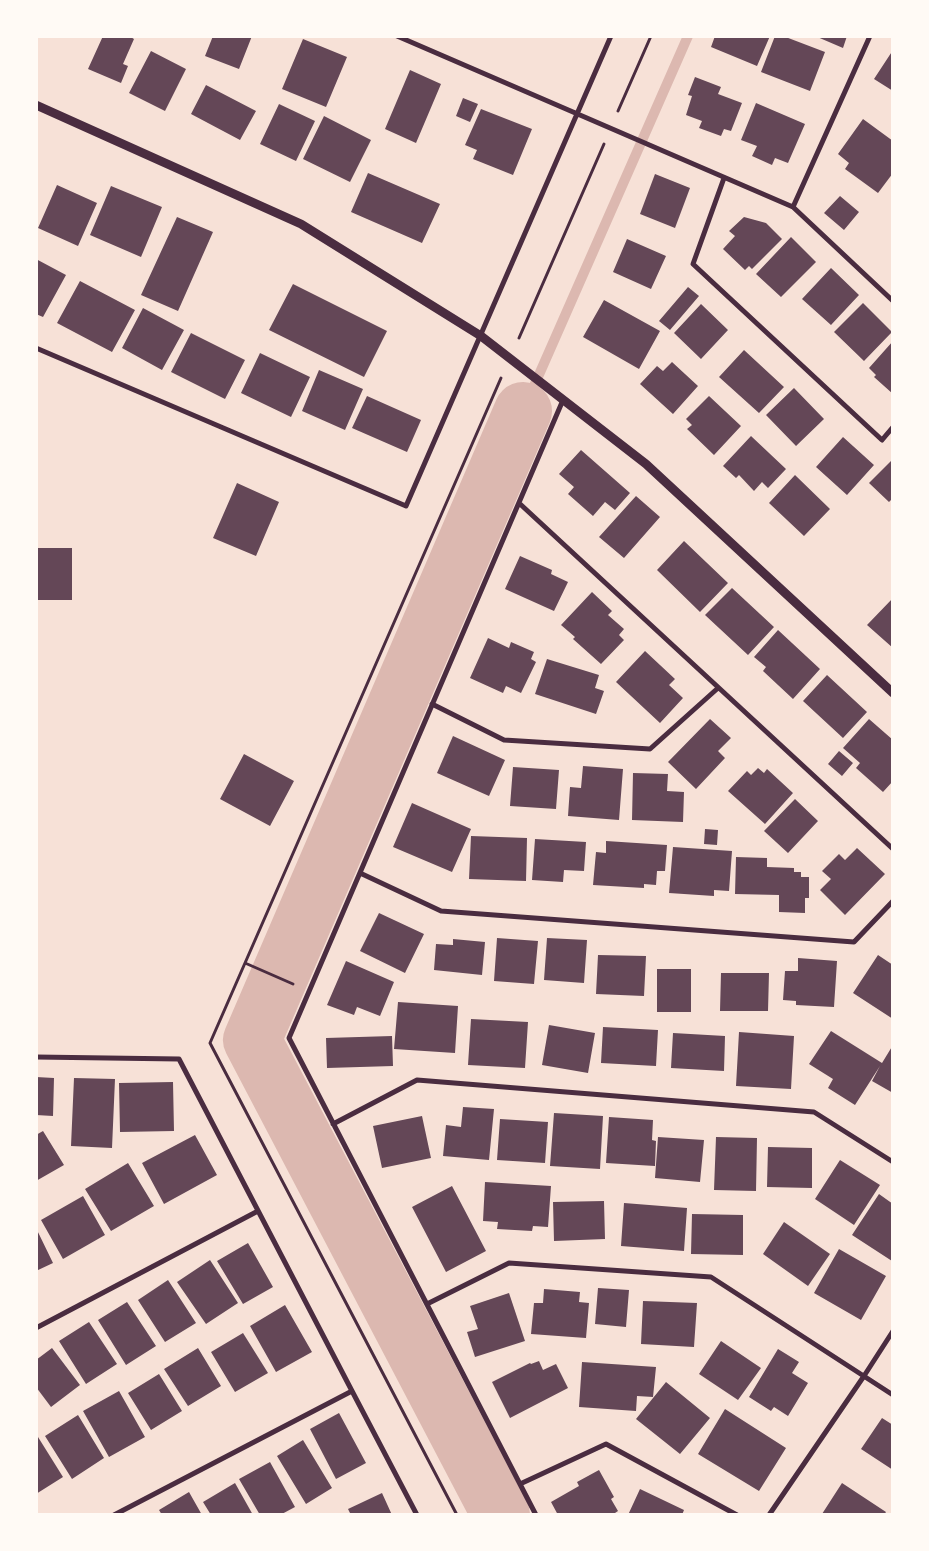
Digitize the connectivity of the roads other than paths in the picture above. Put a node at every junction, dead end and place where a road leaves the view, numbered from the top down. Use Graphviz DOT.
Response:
graph roads {
  1 [pos="397,36"];
  2 [pos="611,36"];
  3 [pos="870,36"];
  4 [pos="36,105"];
  5 [pos="578,115"];
  6 [pos="724,178"];
  7 [pos="793,207"];
  8 [pos="893,301"];
  9 [pos="481,336"];
  10 [pos="36,348"];
  11 [pos="563,400"];
  12 [pos="893,427"];
  13 [pos="518,503"];
  14 [pos="718,688"];
  15 [pos="893,694"];
  16 [pos="432,704"];
  17 [pos="893,849"];
  18 [pos="360,873"];
  19 [pos="893,901"];
  20 [pos="36,1057"];
  21 [pos="334,1124"];
  22 [pos="893,1162"];
  23 [pos="258,1210"];
  24 [pos="427,1304"];
  25 [pos="36,1328"];
  26 [pos="893,1331"];
  27 [pos="864,1376"];
  28 [pos="352,1391"];
  29 [pos="893,1395"];
  30 [pos="520,1484"];
  31 [pos="114,1515"];
  32 [pos="417,1515"];
  33 [pos="536,1515"];
  34 [pos="737,1515"];
  35 [pos="769,1515"];
  1 -- 5 [label="street"];
  2 -- 5 [label="street"];
  3 -- 7 [label="street"];
  4 -- 9 [label="street"];
  5 -- 6 [label="street"];
  5 -- 9 [label="street"];
  6 -- 7 [label="street"];
  6 -- 12 [label="street"];
  7 -- 8 [label="street"];
  9 -- 10 [label="street"];
  9 -- 11 [label="street"];
  11 -- 13 [label="street"];
  11 -- 15 [label="street"];
  13 -- 14 [label="street"];
  13 -- 16 [label="street"];
  14 -- 16 [label="street"];
  14 -- 17 [label="street"];
  16 -- 18 [label="street"];
  18 -- 19 [label="street"];
  18 -- 21 [label="street"];
  20 -- 23 [label="street"];
  21 -- 22 [label="street"];
  21 -- 24 [label="street"];
  23 -- 25 [label="street"];
  23 -- 28 [label="street"];
  24 -- 27 [label="street"];
  24 -- 30 [label="street"];
  26 -- 27 [label="street"];
  27 -- 29 [label="street"];
  27 -- 35 [label="street"];
  28 -- 31 [label="street"];
  28 -- 32 [label="street"];
  30 -- 33 [label="street"];
  30 -- 34 [label="street"];
}
